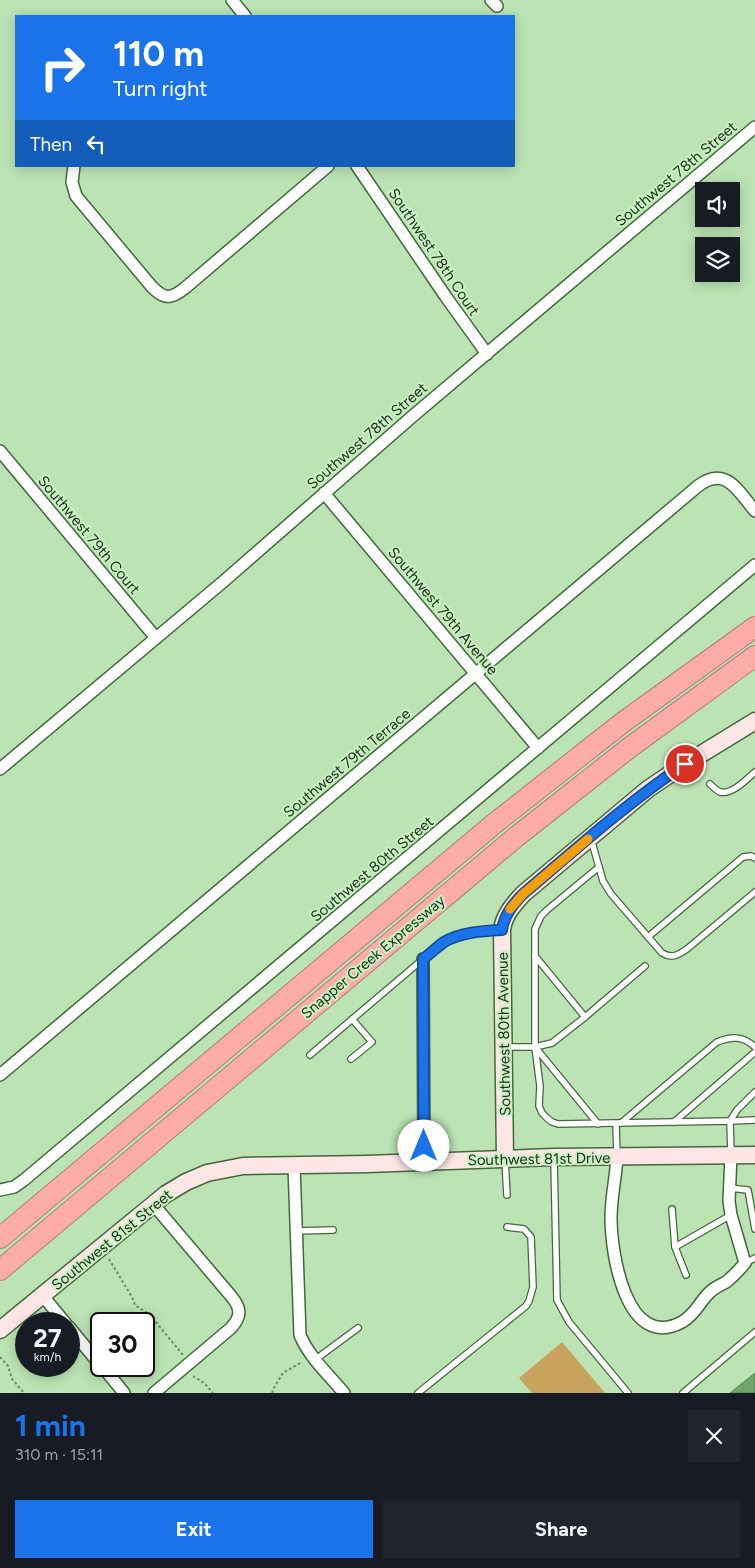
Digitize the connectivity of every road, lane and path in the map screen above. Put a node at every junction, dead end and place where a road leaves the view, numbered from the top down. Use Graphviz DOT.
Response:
graph roads {
  1 [pos="232,0"];
  2 [pos="244,15"];
  3 [pos="755,127"];
  4 [pos="74,167"];
  5 [pos="327,167"];
  6 [pos="358,167"];
  7 [pos="487,354"];
  8 [pos="0,451"];
  9 [pos="324,493"];
  10 [pos="755,510"];
  11 [pos="755,565"];
  12 [pos="755,627"];
  13 [pos="156,638"];
  14 [pos="755,656"];
  15 [pos="476,674"];
  16 [pos="755,721"];
  17 [pos="538,748"];
  18 [pos="0,768"];
  19 [pos="755,772"];
  20 [pos="710,784"];
  21 [pos="590,836"];
  22 [pos="755,858"];
  23 [pos="598,867"];
  24 [pos="755,892"];
  25 [pos="502,930"];
  26 [pos="648,937"];
  27 [pos="535,956"];
  28 [pos="423,959"];
  29 [pos="645,966"];
  30 [pos="585,1018"];
  31 [pos="352,1019"];
  32 [pos="535,1047"];
  33 [pos="755,1047"];
  34 [pos="504,1048"];
  35 [pos="755,1052"];
  36 [pos="310,1055"];
  37 [pos="351,1059"];
  38 [pos="0,1076"];
  39 [pos="755,1092"];
  40 [pos="755,1120"];
  41 [pos="730,1121"];
  42 [pos="674,1122"];
  43 [pos="598,1124"];
  44 [pos="619,1124"];
  45 [pos="731,1155"];
  46 [pos="755,1155"];
  47 [pos="554,1157"];
  48 [pos="617,1157"];
  49 [pos="505,1159"];
  50 [pos="424,1162"];
  51 [pos="294,1166"];
  52 [pos="730,1188"];
  53 [pos="2,1190"];
  54 [pos="752,1190"];
  55 [pos="507,1195"];
  56 [pos="153,1204"];
  57 [pos="672,1209"];
  58 [pos="731,1215"];
  59 [pos="507,1227"];
  60 [pos="755,1229"];
  61 [pos="333,1230"];
  62 [pos="296,1231"];
  63 [pos="0,1238"];
  64 [pos="675,1246"];
  65 [pos="106,1255"];
  66 [pos="750,1260"];
  67 [pos="0,1270"];
  68 [pos="686,1275"];
  69 [pos="42,1296"];
  70 [pos="56,1312"];
  71 [pos="358,1328"];
  72 [pos="0,1330"];
  73 [pos="755,1332"];
  74 [pos="80,1340"];
  75 [pos="90,1353"];
  76 [pos="0,1357"];
  77 [pos="312,1358"];
  78 [pos="185,1359"];
  79 [pos="192,1375"];
  80 [pos="110,1377"];
  81 [pos="24,1393"];
  82 [pos="124,1393"];
  83 [pos="154,1393"];
  84 [pos="212,1393"];
  85 [pos="272,1393"];
  86 [pos="344,1393"];
  87 [pos="418,1393"];
  88 [pos="628,1393"];
  89 [pos="683,1393"];
  1 -- 2 [label="street"];
  3 -- 7 [label="street, Southwest 78th Street"];
  4 -- 5 [label="street"];
  6 -- 7 [label="street, Southwest 78th Court"];
  7 -- 9 [label="street, Southwest 78th Street"];
  8 -- 13 [label="street, Southwest 79th Court"];
  9 -- 13 [label="street, Southwest 78th Street"];
  9 -- 15 [label="street, Southwest 79th Avenue"];
  10 -- 15 [label="street, Southwest 79th Terrace"];
  11 -- 17 [label="street, Southwest 80th Street"];
  12 -- 63 [label="highway, Snapper Creek Expressway"];
  13 -- 18 [label="street, Southwest 78th Street"];
  14 -- 67 [label="highway, Snapper Creek Expressway"];
  15 -- 17 [label="street, Southwest 79th Avenue"];
  15 -- 38 [label="street, Southwest 79th Terrace"];
  16 -- 21 [label="street, Southwest 80th Avenue"];
  17 -- 53 [label="street, Southwest 80th Street"];
  19 -- 20 [label="lane"];
  21 -- 23 [label="lane"];
  21 -- 25 [label="street, Southwest 80th Avenue"];
  22 -- 26 [label="lane"];
  23 -- 26 [label="lane"];
  23 -- 27 [label="lane"];
  24 -- 26 [label="lane"];
  25 -- 28 [label="lane"];
  25 -- 34 [label="street, Southwest 80th Avenue"];
  27 -- 30 [label="lane"];
  27 -- 32 [label="lane"];
  28 -- 31 [label="lane"];
  28 -- 50 [label="street"];
  29 -- 30 [label="lane"];
  30 -- 32 [label="lane"];
  31 -- 36 [label="lane"];
  31 -- 37 [label="lane"];
  32 -- 34 [label="lane"];
  32 -- 43 [label="lane"];
  32 -- 43 [label="lane"];
  33 -- 44 [label="lane"];
  34 -- 49 [label="street, Southwest 80th Avenue"];
  35 -- 42 [label="lane"];
  39 -- 41 [label="lane"];
  40 -- 41 [label="lane"];
  41 -- 42 [label="lane"];
  41 -- 45 [label="lane"];
  42 -- 44 [label="lane"];
  43 -- 44 [label="lane"];
  44 -- 48 [label="lane"];
  45 -- 46 [label="street, Southwest 81st Drive"];
  45 -- 48 [label="street, Southwest 81st Drive"];
  45 -- 52 [label="street"];
  47 -- 48 [label="street, Southwest 81st Drive"];
  47 -- 49 [label="street, Southwest 81st Drive"];
  47 -- 88 [label="lane"];
  48 -- 66 [label="street"];
  49 -- 50 [label="street, Southwest 81st Drive"];
  49 -- 55 [label="lane"];
  50 -- 51 [label="street, Southwest 81st Drive"];
  51 -- 56 [label="street, Southwest 81st Street"];
  51 -- 62 [label="street"];
  52 -- 54 [label="lane"];
  52 -- 58 [label="street"];
  54 -- 60 [label="lane"];
  56 -- 69 [label="street, Southwest 81st Street"];
  56 -- 83 [label="street"];
  57 -- 64 [label="lane"];
  58 -- 64 [label="lane"];
  58 -- 66 [label="street"];
  59 -- 87 [label="lane"];
  61 -- 62 [label="lane"];
  62 -- 77 [label="street"];
  64 -- 68 [label="lane"];
  65 -- 78 [label="path"];
  69 -- 70 [label="street"];
  69 -- 72 [label="street, Southwest 81st Street"];
  71 -- 77 [label="lane"];
  73 -- 89 [label="lane"];
  74 -- 75 [label="street"];
  76 -- 81 [label="path"];
  77 -- 85 [label="path"];
  77 -- 86 [label="street"];
  79 -- 84 [label="path"];
  80 -- 82 [label="street"];
}
